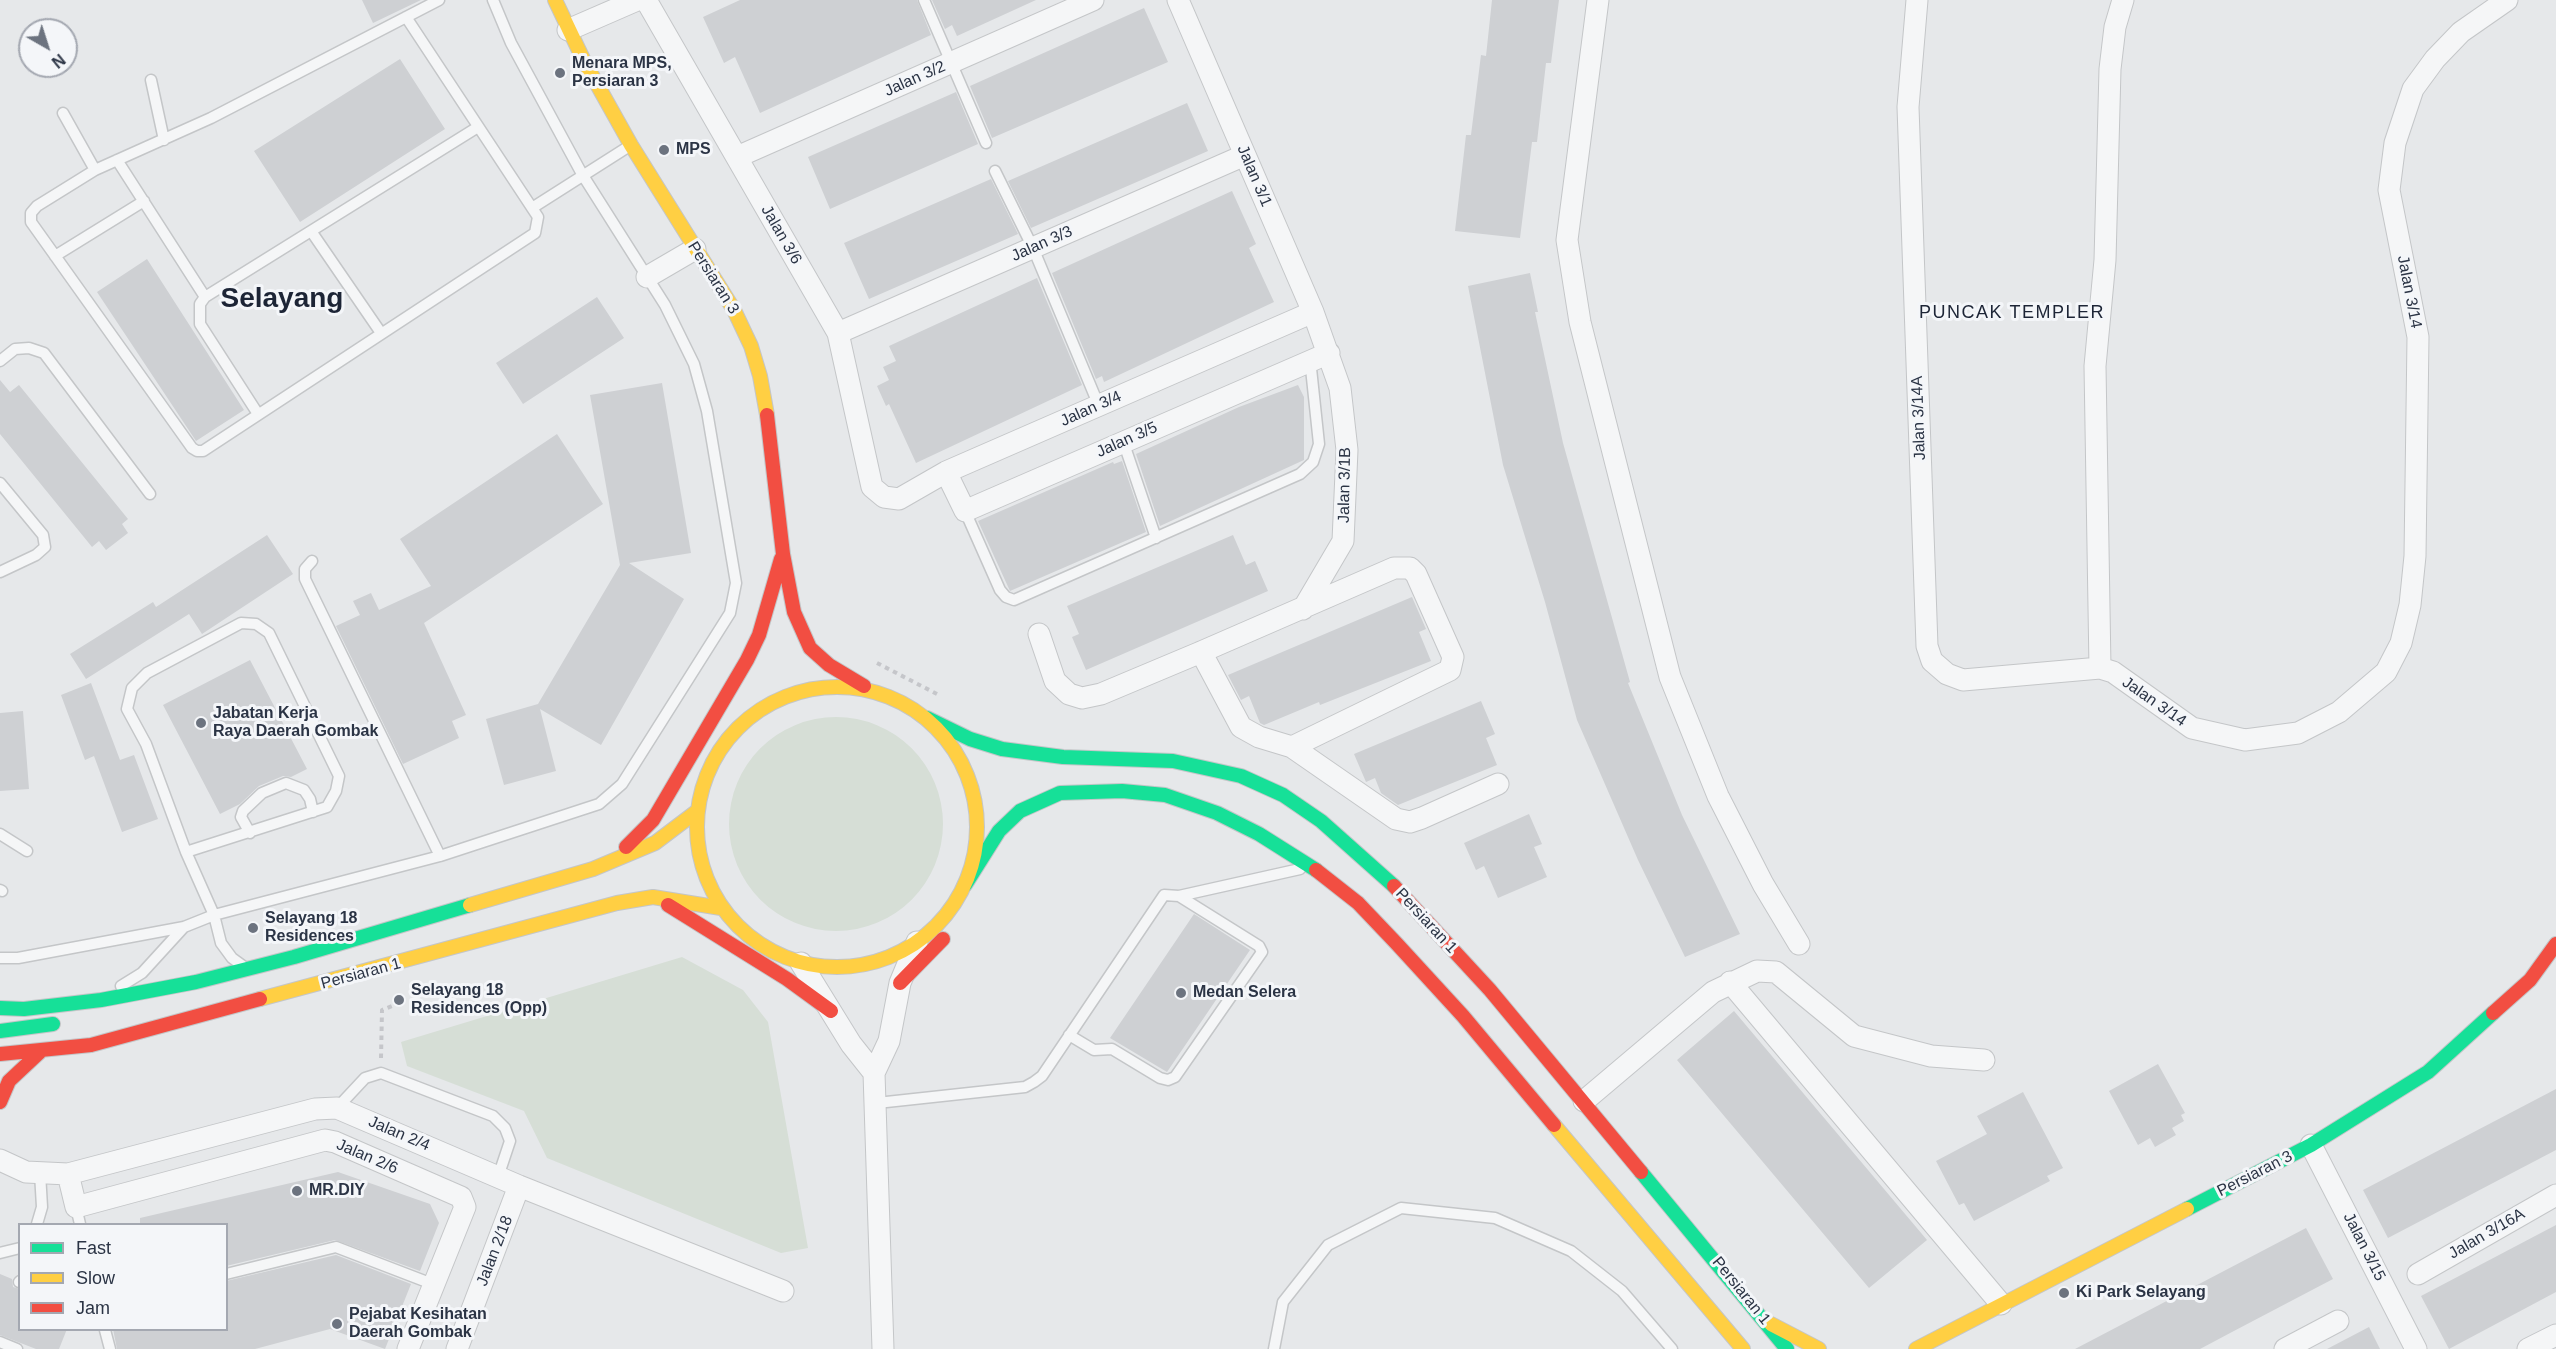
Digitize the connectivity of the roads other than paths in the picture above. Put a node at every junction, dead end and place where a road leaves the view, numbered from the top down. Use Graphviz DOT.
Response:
graph roads {
  1 [pos="439,0"];
  2 [pos="493,0"];
  3 [pos="555,0"];
  4 [pos="637,0"];
  5 [pos="646,0"];
  6 [pos="924,0"];
  7 [pos="1093,0"];
  8 [pos="1178,0"];
  9 [pos="1598,0"];
  10 [pos="1917,0"];
  11 [pos="2123,0"];
  12 [pos="2507,0"];
  13 [pos="614,4"];
  14 [pos="406,17"];
  15 [pos="568,30"];
  16 [pos="951,63"];
  17 [pos="152,80"];
  18 [pos="63,113"];
  19 [pos="478,127"];
  20 [pos="164,140"];
  21 [pos="986,142"];
  22 [pos="631,145"];
  23 [pos="1245,155"];
  24 [pos="736,158"];
  25 [pos="117,160"];
  26 [pos="95,170"];
  27 [pos="995,171"];
  28 [pos="582,174"];
  29 [pos="144,201"];
  30 [pos="532,208"];
  31 [pos="311,231"];
  32 [pos="1033,248"];
  33 [pos="695,249"];
  34 [pos="55,256"];
  35 [pos="647,277"];
  36 [pos="205,297"];
  37 [pos="1313,312"];
  38 [pos="381,333"];
  39 [pos="838,333"];
  40 [pos="1319,356"];
  41 [pos="0,361"];
  42 [pos="1099,406"];
  43 [pos="258,414"];
  44 [pos="1123,441"];
  45 [pos="946,472"];
  46 [pos="0,483"];
  47 [pos="872,487"];
  48 [pos="150,494"];
  49 [pos="965,511"];
  50 [pos="1156,538"];
  51 [pos="783,554"];
  52 [pos="312,561"];
  53 [pos="0,572"];
  54 [pos="1303,609"];
  55 [pos="788,612"];
  56 [pos="1039,634"];
  57 [pos="824,639"];
  58 [pos="1201,652"];
  59 [pos="2100,668"];
  60 [pos="868,689"];
  61 [pos="750,697"];
  62 [pos="927,718"];
  63 [pos="980,727"];
  64 [pos="736,729"];
  65 [pos="1292,747"];
  66 [pos="1038,754"];
  67 [pos="1498,784"];
  68 [pos="1060,793"];
  69 [pos="313,812"];
  70 [pos="696,812"];
  71 [pos="1050,813"];
  72 [pos="250,833"];
  73 [pos="0,834"];
  74 [pos="27,851"];
  75 [pos="186,852"];
  76 [pos="440,856"];
  77 [pos="612,863"];
  78 [pos="1316,869"];
  79 [pos="965,885"];
  80 [pos="1175,895"];
  81 [pos="653,897"];
  82 [pos="721,908"];
  83 [pos="214,915"];
  84 [pos="184,927"];
  85 [pos="951,932"];
  86 [pos="917,942"];
  87 [pos="1799,944"];
  88 [pos="2556,944"];
  89 [pos="0,958"];
  90 [pos="801,963"];
  91 [pos="246,968"];
  92 [pos="196,982"];
  93 [pos="900,982"];
  94 [pos="1730,982"];
  95 [pos="101,1000"];
  96 [pos="137,1007"];
  97 [pos="0,1008"];
  98 [pos="831,1011"];
  99 [pos="73,1021"];
  100 [pos="0,1031"];
  101 [pos="1069,1035"];
  102 [pos="40,1052"];
  103 [pos="0,1054"];
  104 [pos="1984,1060"];
  105 [pos="874,1073"];
  106 [pos="1584,1101"];
  107 [pos="0,1102"];
  108 [pos="877,1102"];
  109 [pos="337,1108"];
  110 [pos="2311,1145"];
  111 [pos="0,1160"];
  112 [pos="40,1173"];
  113 [pos="68,1174"];
  114 [pos="498,1177"];
  115 [pos="519,1186"];
  116 [pos="2556,1195"];
  117 [pos="78,1216"];
  118 [pos="37,1223"];
  119 [pos="18,1248"];
  120 [pos="0,1252"];
  121 [pos="228,1274"];
  122 [pos="2418,1274"];
  123 [pos="435,1285"];
  124 [pos="783,1291"];
  125 [pos="2001,1304"];
  126 [pos="1766,1321"];
  127 [pos="2338,1321"];
  128 [pos="106,1331"];
  129 [pos="2556,1335"];
  130 [pos="460,1348"];
  131 [pos="110,1349"];
  132 [pos="408,1349"];
  133 [pos="883,1349"];
  134 [pos="1274,1349"];
  135 [pos="1672,1349"];
  136 [pos="1743,1349"];
  137 [pos="1787,1349"];
  138 [pos="1819,1349"];
  139 [pos="1916,1349"];
  140 [pos="2285,1349"];
  141 [pos="2416,1349"];
  142 [pos="2528,1349"];
  1 -- 14 [label="lane"];
  2 -- 28 [label="lane"];
  3 -- 15 [label="main road, Persiaran 3"];
  4 -- 13 [label="street"];
  5 -- 24 [label="street, Jalan 3/6"];
  6 -- 16 [label="lane"];
  7 -- 16 [label="street, Jalan 3/2"];
  8 -- 23 [label="street, Jalan 3/1"];
  9 -- 87 [label="street"];
  10 -- 59 [label="street, Jalan 3/14A"];
  11 -- 59 [label="street"];
  12 -- 59 [label="street, Jalan 3/14"];
  13 -- 15 [label="street"];
  14 -- 19 [label="lane"];
  14 -- 20 [label="lane"];
  15 -- 22 [label="main road, Persiaran 3"];
  16 -- 21 [label="lane"];
  16 -- 24 [label="street, Jalan 3/2"];
  17 -- 20 [label="lane"];
  18 -- 26 [label="lane"];
  19 -- 30 [label="lane"];
  19 -- 31 [label="lane"];
  20 -- 25 [label="lane"];
  22 -- 28 [label="lane"];
  22 -- 33 [label="main road, Persiaran 3"];
  23 -- 32 [label="street, Jalan 3/3"];
  23 -- 37 [label="street, Jalan 3/1"];
  24 -- 39 [label="street, Jalan 3/6"];
  25 -- 26 [label="lane"];
  25 -- 29 [label="lane"];
  26 -- 34 [label="lane"];
  27 -- 32 [label="lane"];
  28 -- 30 [label="lane"];
  28 -- 35 [label="lane"];
  29 -- 34 [label="lane"];
  29 -- 36 [label="lane"];
  30 -- 38 [label="lane"];
  31 -- 36 [label="lane"];
  31 -- 38 [label="lane"];
  32 -- 39 [label="street, Jalan 3/3"];
  32 -- 42 [label="lane"];
  33 -- 35 [label="street"];
  33 -- 51 [label="main road, Persiaran 3"];
  34 -- 43 [label="lane"];
  35 -- 76 [label="lane"];
  36 -- 43 [label="lane"];
  37 -- 40 [label="street, Jalan 3/1"];
  37 -- 42 [label="street, Jalan 3/4"];
  38 -- 43 [label="lane"];
  39 -- 47 [label="street, Jalan 3/6"];
  40 -- 44 [label="street, Jalan 3/5"];
  40 -- 50 [label="lane"];
  40 -- 54 [label="street, Jalan 3/1B"];
  41 -- 48 [label="lane"];
  42 -- 45 [label="street, Jalan 3/4"];
  44 -- 49 [label="street, Jalan 3/5"];
  44 -- 50 [label="lane"];
  45 -- 47 [label="street, Jalan 3/4"];
  45 -- 49 [label="street"];
  46 -- 53 [label="lane"];
  49 -- 50 [label="lane"];
  51 -- 55 [label="main road, Persiaran 3"];
  51 -- 77 [label="main road"];
  52 -- 76 [label="lane"];
  54 -- 58 [label="street"];
  54 -- 65 [label="street"];
  55 -- 57 [label="main road"];
  55 -- 60 [label="main road, Persiaran 3"];
  56 -- 58 [label="street"];
  58 -- 65 [label="street"];
  60 -- 62 [label="main road"];
  60 -- 64 [label="main road"];
  61 -- 64 [label="main road"];
  62 -- 66 [label="main road, Persiaran 1"];
  62 -- 79 [label="main road"];
  63 -- 66 [label="main road"];
  64 -- 70 [label="main road"];
  65 -- 67 [label="street"];
  66 -- 106 [label="main road, Persiaran 1"];
  68 -- 71 [label="main road"];
  68 -- 78 [label="main road"];
  68 -- 79 [label="main road"];
  69 -- 72 [label="lane"];
  69 -- 72 [label="lane"];
  69 -- 75 [label="lane"];
  70 -- 77 [label="main road, Persiaran 1"];
  70 -- 82 [label="main road"];
  72 -- 75 [label="lane"];
  73 -- 74 [label="lane"];
  75 -- 83 [label="lane"];
  76 -- 83 [label="lane"];
  77 -- 91 [label="main road, Persiaran 1"];
  78 -- 80 [label="lane"];
  78 -- 136 [label="main road"];
  79 -- 86 [label="main road"];
  80 -- 101 [label="lane"];
  80 -- 101 [label="lane"];
  81 -- 82 [label="main road, Persiaran 1"];
  81 -- 98 [label="main road"];
  81 -- 102 [label="main road, Persiaran 1"];
  82 -- 90 [label="main road"];
  83 -- 84 [label="lane"];
  83 -- 91 [label="lane"];
  84 -- 89 [label="lane"];
  84 -- 95 [label="lane"];
  85 -- 93 [label="main road"];
  86 -- 90 [label="main road"];
  86 -- 93 [label="street"];
  88 -- 110 [label="main road, Persiaran 3"];
  90 -- 98 [label="street"];
  91 -- 92 [label="main road, Persiaran 1"];
  92 -- 95 [label="main road, Persiaran 1"];
  92 -- 96 [label="main road"];
  93 -- 105 [label="street"];
  94 -- 104 [label="street"];
  94 -- 106 [label="street"];
  94 -- 125 [label="street"];
  95 -- 97 [label="main road, Persiaran 1"];
  98 -- 105 [label="street"];
  99 -- 100 [label="main road"];
  101 -- 108 [label="lane"];
  102 -- 103 [label="main road, Persiaran 1"];
  102 -- 107 [label="main road"];
  105 -- 108 [label="street"];
  106 -- 126 [label="main road, Persiaran 1"];
  108 -- 133 [label="street"];
  109 -- 113 [label="street, Jalan 2/4"];
  109 -- 114 [label="street, Jalan 2/4"];
  109 -- 114 [label="lane"];
  110 -- 125 [label="main road, Persiaran 3"];
  110 -- 141 [label="street, Jalan 3/15"];
  111 -- 112 [label="street, Jalan 2/4"];
  112 -- 113 [label="street, Jalan 2/4"];
  112 -- 118 [label="lane"];
  113 -- 117 [label="street"];
  114 -- 115 [label="street, Jalan 2/4"];
  115 -- 124 [label="street, Jalan 2/4"];
  115 -- 130 [label="street, Jalan 2/18"];
  116 -- 122 [label="street, Jalan 3/16A"];
  117 -- 123 [label="street, Jalan 2/6"];
  119 -- 120 [label="lane"];
  121 -- 123 [label="lane"];
  123 -- 132 [label="street, Jalan 2/6"];
  125 -- 139 [label="main road, Persiaran 3"];
  126 -- 137 [label="main road, Persiaran 1"];
  126 -- 138 [label="main road"];
  127 -- 140 [label="street"];
  128 -- 131 [label="lane"];
  129 -- 142 [label="street"];
  134 -- 135 [label="lane"];
}
